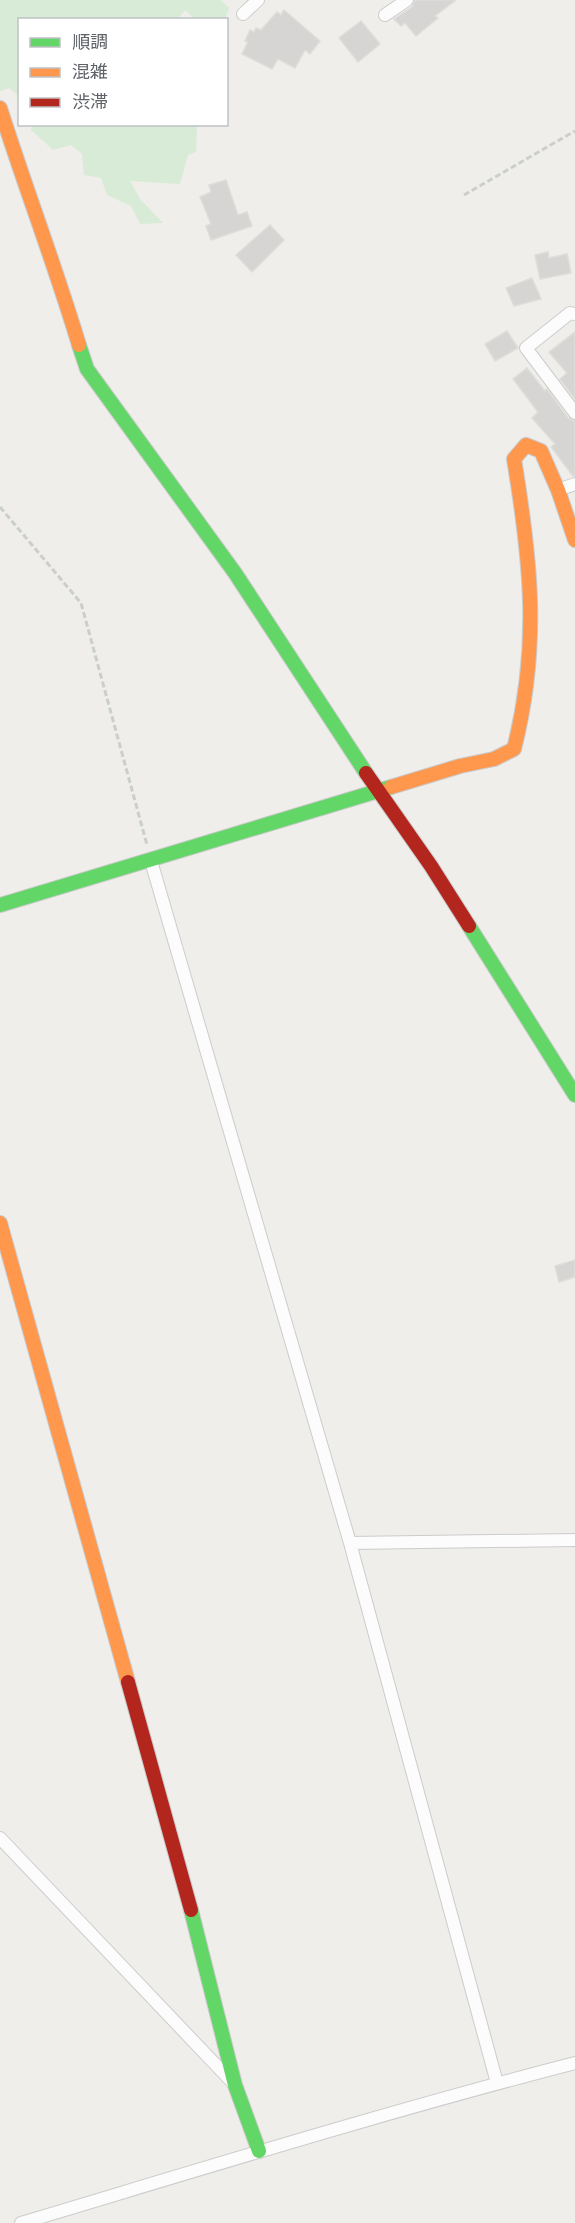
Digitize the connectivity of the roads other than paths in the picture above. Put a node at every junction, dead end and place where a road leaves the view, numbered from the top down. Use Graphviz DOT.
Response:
graph roads {
  1 [pos="258,0"];
  2 [pos="407,0"];
  3 [pos="243,14"];
  4 [pos="385,15"];
  5 [pos="0,108"];
  6 [pos="575,315"];
  7 [pos="575,413"];
  8 [pos="575,484"];
  9 [pos="558,490"];
  10 [pos="575,540"];
  11 [pos="377,790"];
  12 [pos="151,861"];
  13 [pos="0,905"];
  14 [pos="575,1095"];
  15 [pos="0,1223"];
  16 [pos="575,1540"];
  17 [pos="350,1544"];
  18 [pos="0,1838"];
  19 [pos="575,2063"];
  20 [pos="497,2083"];
  21 [pos="235,2085"];
  22 [pos="259,2151"];
  23 [pos="21,2223"];
  1 -- 3 [label="street"];
  2 -- 4 [label="street"];
  5 -- 11 [label="street"];
  6 -- 7 [label="street"];
  8 -- 9 [label="street"];
  9 -- 10 [label="street"];
  9 -- 11 [label="street"];
  11 -- 12 [label="street"];
  11 -- 14 [label="street"];
  12 -- 13 [label="street"];
  12 -- 17 [label="street"];
  15 -- 21 [label="street"];
  16 -- 17 [label="street"];
  17 -- 20 [label="street"];
  18 -- 21 [label="street"];
  19 -- 20 [label="street"];
  20 -- 22 [label="street"];
  21 -- 22 [label="street"];
  22 -- 23 [label="street"];
}
